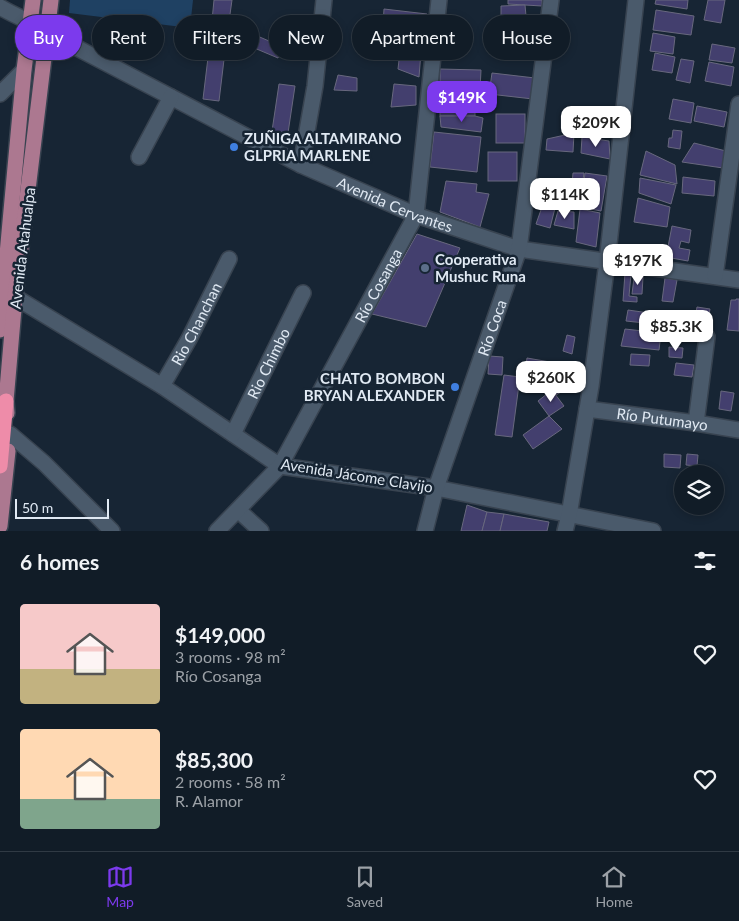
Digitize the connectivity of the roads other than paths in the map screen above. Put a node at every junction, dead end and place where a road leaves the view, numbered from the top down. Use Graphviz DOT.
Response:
graph roads {
  1 [pos="33,0"];
  2 [pos="51,0"];
  3 [pos="324,0"];
  4 [pos="439,0"];
  5 [pos="551,0"];
  6 [pos="636,0"];
  7 [pos="0,7"];
  8 [pos="15,15"];
  9 [pos="31,15"];
  10 [pos="50,15"];
  11 [pos="82,50"];
  12 [pos="25,60"];
  13 [pos="43,60"];
  14 [pos="24,70"];
  15 [pos="0,93"];
  16 [pos="171,97"];
  17 [pos="739,104"];
  18 [pos="139,157"];
  19 [pos="301,165"];
  20 [pos="416,215"];
  21 [pos="519,249"];
  22 [pos="229,259"];
  23 [pos="607,262"];
  24 [pos="715,276"];
  25 [pos="3,277"];
  26 [pos="739,280"];
  27 [pos="303,293"];
  28 [pos="6,298"];
  29 [pos="0,330"];
  30 [pos="707,337"];
  31 [pos="162,386"];
  32 [pos="6,401"];
  33 [pos="587,409"];
  34 [pos="696,423"];
  35 [pos="739,430"];
  36 [pos="10,434"];
  37 [pos="233,434"];
  38 [pos="0,466"];
  39 [pos="280,466"];
  40 [pos="436,488"];
  41 [pos="238,510"];
  42 [pos="569,515"];
  43 [pos="0,526"];
  44 [pos="112,531"];
  45 [pos="217,531"];
  46 [pos="261,531"];
  47 [pos="425,531"];
  48 [pos="565,531"];
  49 [pos="652,531"];
  1 -- 9 [label="main road, Avenida Atahualpa"];
  2 -- 10 [label="main road, Avenida Atahualpa"];
  3 -- 19 [label="street"];
  4 -- 20 [label="street, Río Cosanga"];
  5 -- 21 [label="street, Río Coca"];
  6 -- 23 [label="street"];
  7 -- 8 [label="street, Avenida Cervantes"];
  11 -- 16 [label="street, Avenida Cervantes"];
  12 -- 14 [label="main road, Avenida Atahualpa"];
  13 -- 28 [label="main road, Avenida Atahualpa"];
  14 -- 15 [label="street"];
  14 -- 25 [label="main road, Avenida Atahualpa"];
  16 -- 18 [label="street"];
  16 -- 19 [label="street, Avenida Cervantes"];
  17 -- 24 [label="street"];
  19 -- 20 [label="street, Avenida Cervantes"];
  20 -- 21 [label="street, Avenida Cervantes"];
  20 -- 39 [label="street, Río Cosanga"];
  21 -- 23 [label="street, Avenida Cervantes"];
  21 -- 40 [label="street, Río Coca"];
  22 -- 31 [label="street, Rio Chanchan"];
  23 -- 24 [label="street, Avenida Cervantes"];
  23 -- 33 [label="street"];
  24 -- 26 [label="street, Avenida Cervantes"];
  25 -- 28 [label="main road, Avenida Atahualpa"];
  27 -- 37 [label="street, Rio Chimbo"];
  28 -- 29 [label="main road, Avenida Atahualpa"];
  28 -- 31 [label="street, Avenida Jácome Clavijo"];
  28 -- 32 [label="main road, Avenida Atahualpa"];
  30 -- 34 [label="street"];
  31 -- 37 [label="street, Avenida Jácome Clavijo"];
  32 -- 36 [label="main road, Avenida Atahualpa"];
  32 -- 38 [label="highway"];
  33 -- 34 [label="street, Río Putumayo"];
  33 -- 42 [label="street"];
  34 -- 35 [label="street, Río Putumayo"];
  36 -- 43 [label="main road, Avenida Atahualpa"];
  36 -- 44 [label="street"];
  37 -- 39 [label="street, Avenida Jácome Clavijo"];
  39 -- 40 [label="street, Avenida Jácome Clavijo"];
  39 -- 41 [label="street, Río Cosanga"];
  40 -- 42 [label="street, Avenida Jácome Clavijo"];
  40 -- 47 [label="street, Río Coca"];
  41 -- 45 [label="street, Río Cosanga"];
  41 -- 46 [label="street"];
  42 -- 48 [label="street"];
  42 -- 49 [label="street, Avenida Jácome Clavijo"];
}
